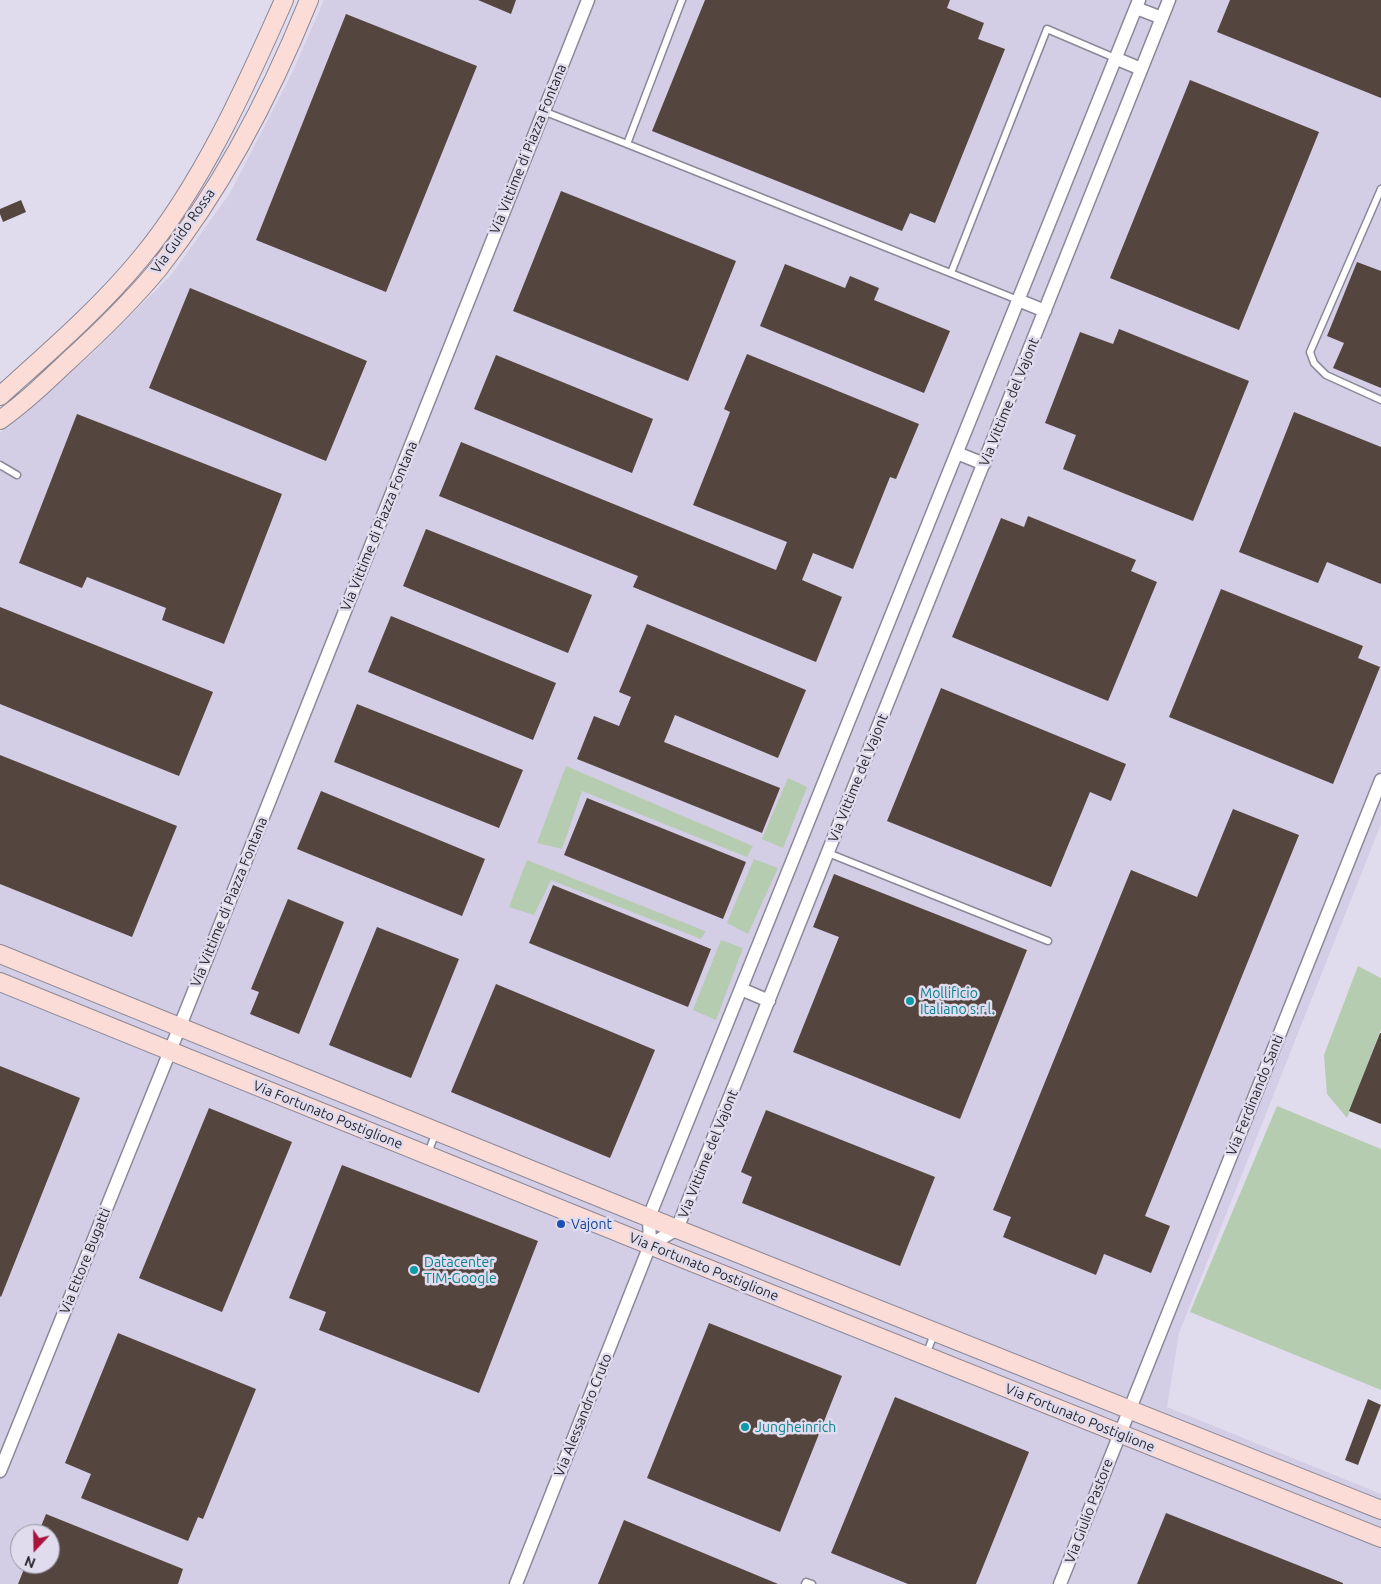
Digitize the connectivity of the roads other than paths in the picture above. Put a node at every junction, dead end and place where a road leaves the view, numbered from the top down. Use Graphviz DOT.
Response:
graph roads {
  1 [pos="284,0"];
  2 [pos="308,0"];
  3 [pos="588,0"];
  4 [pos="682,0"];
  5 [pos="1169,0"];
  6 [pos="1137,4"];
  7 [pos="1162,18"];
  8 [pos="1115,58"];
  9 [pos="1141,69"];
  10 [pos="543,111"];
  11 [pos="627,144"];
  12 [pos="1381,189"];
  13 [pos="951,273"];
  14 [pos="1018,300"];
  15 [pos="1045,311"];
  16 [pos="0,396"];
  17 [pos="1381,400"];
  18 [pos="0,420"];
  19 [pos="957,453"];
  20 [pos="984,464"];
  21 [pos="0,465"];
  22 [pos="17,475"];
  23 [pos="1381,780"];
  24 [pos="828,853"];
  25 [pos="1048,942"];
  26 [pos="0,954"];
  27 [pos="0,982"];
  28 [pos="741,990"];
  29 [pos="769,1001"];
  30 [pos="179,1027"];
  31 [pos="170,1051"];
  32 [pos="436,1131"];
  33 [pos="427,1155"];
  34 [pos="649,1217"];
  35 [pos="677,1229"];
  36 [pos="650,1245"];
  37 [pos="934,1331"];
  38 [pos="925,1356"];
  39 [pos="1129,1409"];
  40 [pos="1120,1434"];
  41 [pos="0,1471"];
  42 [pos="1381,1510"];
  43 [pos="1381,1538"];
  44 [pos="516,1584"];
  45 [pos="805,1584"];
  46 [pos="812,1584"];
  47 [pos="1060,1584"];
  1 -- 16 [label="street, Via Guido Rossa"];
  2 -- 18 [label="street, Via Guido Rossa"];
  3 -- 10 [label="street, Via Vittime di Piazza Fontana"];
  4 -- 11 [label="lane"];
  5 -- 7 [label="street, Via Vittime del Vajont"];
  6 -- 7 [label="street"];
  6 -- 8 [label="street"];
  7 -- 9 [label="street, Via Vittime del Vajont"];
  8 -- 9 [label="street"];
  8 -- 13 [label="lane"];
  8 -- 14 [label="street"];
  9 -- 15 [label="street, Via Vittime del Vajont"];
  10 -- 11 [label="lane"];
  10 -- 30 [label="street, Via Vittime di Piazza Fontana"];
  11 -- 13 [label="lane"];
  12 -- 17 [label="lane"];
  13 -- 14 [label="lane"];
  14 -- 15 [label="street"];
  14 -- 19 [label="street"];
  15 -- 20 [label="street, Via Vittime del Vajont"];
  19 -- 20 [label="street"];
  19 -- 28 [label="street"];
  20 -- 24 [label="street, Via Vittime del Vajont"];
  21 -- 22 [label="lane"];
  23 -- 39 [label="street, Via Ferdinando Santi"];
  24 -- 25 [label="lane"];
  24 -- 29 [label="street, Via Vittime del Vajont"];
  26 -- 30 [label="street, Via Fortunato Postiglione"];
  27 -- 31 [label="street, Via Fortunato Postiglione"];
  28 -- 29 [label="street"];
  28 -- 34 [label="street"];
  29 -- 35 [label="street, Via Vittime del Vajont"];
  30 -- 31 [label="street, Via Vittime di Piazza Fontana"];
  30 -- 32 [label="street, Via Fortunato Postiglione"];
  31 -- 33 [label="street, Via Fortunato Postiglione"];
  31 -- 41 [label="street, Via Ettore Bugatti"];
  32 -- 33 [label="lane"];
  32 -- 34 [label="street, Via Fortunato Postiglione"];
  33 -- 36 [label="street, Via Fortunato Postiglione"];
  34 -- 35 [label="street, Via Fortunato Postiglione"];
  34 -- 36 [label="street"];
  35 -- 36 [label="street, Via Vittime del Vajont"];
  35 -- 37 [label="street, Via Fortunato Postiglione"];
  36 -- 38 [label="street, Via Fortunato Postiglione"];
  36 -- 44 [label="street, Via Alessandro Cruto"];
  37 -- 38 [label="lane"];
  37 -- 39 [label="street, Via Fortunato Postiglione"];
  38 -- 40 [label="street, Via Fortunato Postiglione"];
  39 -- 40 [label="street, Via Giulio Pastore"];
  39 -- 42 [label="street, Via Fortunato Postiglione"];
  40 -- 43 [label="street, Via Fortunato Postiglione"];
  40 -- 47 [label="street, Via Giulio Pastore"];
  45 -- 46 [label="lane"];
}
